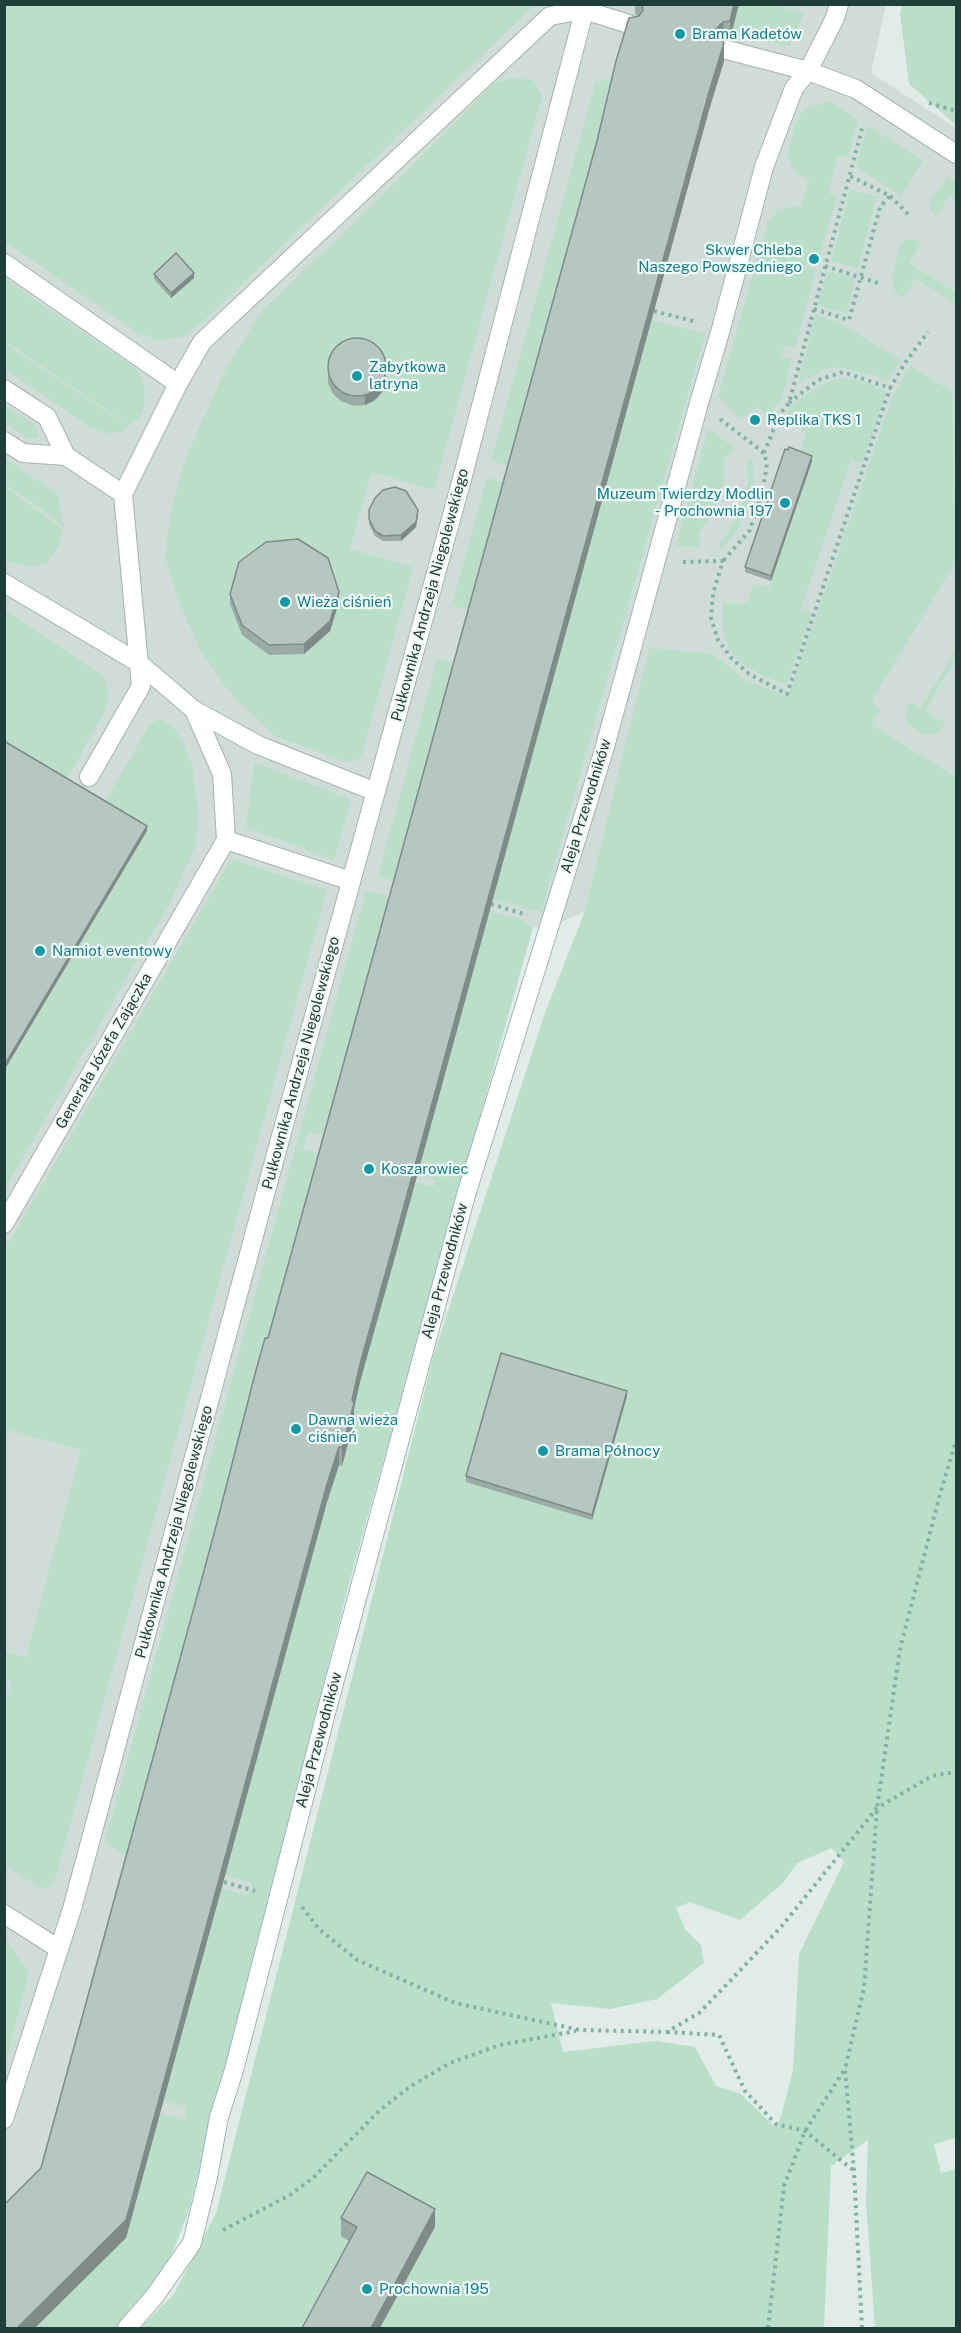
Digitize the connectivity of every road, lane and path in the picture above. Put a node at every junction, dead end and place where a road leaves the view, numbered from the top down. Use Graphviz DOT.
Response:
graph roads {
  1 [pos="838,4"];
  2 [pos="585,7"];
  3 [pos="632,25"];
  4 [pos="727,50"];
  5 [pos="808,71"];
  6 [pos="864,119"];
  7 [pos="957,154"];
  8 [pos="850,176"];
  9 [pos="890,196"];
  10 [pos="909,216"];
  11 [pos="4,263"];
  12 [pos="825,266"];
  13 [pos="860,277"];
  14 [pos="881,284"];
  15 [pos="814,309"];
  16 [pos="654,311"];
  17 [pos="694,321"];
  18 [pos="928,332"];
  19 [pos="178,384"];
  20 [pos="4,388"];
  21 [pos="890,388"];
  22 [pos="699,403"];
  23 [pos="789,403"];
  24 [pos="4,441"];
  25 [pos="764,453"];
  26 [pos="66,456"];
  27 [pos="123,494"];
  28 [pos="723,561"];
  29 [pos="655,563"];
  30 [pos="4,583"];
  31 [pos="139,663"];
  32 [pos="194,710"];
  33 [pos="89,777"];
  34 [pos="376,792"];
  35 [pos="226,840"];
  36 [pos="351,881"];
  37 [pos="491,904"];
  38 [pos="551,921"];
  39 [pos="4,1224"];
  40 [pos="957,1441"];
  41 [pos="957,1772"];
  42 [pos="877,1808"];
  43 [pos="284,1875"];
  44 [pos="224,1882"];
  45 [pos="251,1890"];
  46 [pos="4,1914"];
  47 [pos="59,1949"];
  48 [pos="580,2030"];
  49 [pos="667,2032"];
  50 [pos="845,2069"];
  51 [pos="4,2119"];
  52 [pos="805,2131"];
  53 [pos="854,2171"];
  54 [pos="192,2243"];
  55 [pos="127,2328"];
  56 [pos="768,2328"];
  57 [pos="862,2328"];
  1 -- 5 [label="street, Aleja Przewodników"];
  2 -- 3 [label="street"];
  2 -- 19 [label="street"];
  2 -- 34 [label="street, Pułkownika Andrzeja Niegolewskiego"];
  4 -- 5 [label="street"];
  5 -- 7 [label="street"];
  5 -- 22 [label="street, Aleja Przewodników"];
  6 -- 8 [label="path"];
  8 -- 9 [label="path"];
  8 -- 12 [label="path"];
  9 -- 10 [label="path"];
  9 -- 13 [label="path"];
  11 -- 19 [label="street"];
  12 -- 13 [label="path"];
  12 -- 15 [label="path"];
  13 -- 14 [label="path"];
  13 -- 15 [label="path"];
  15 -- 23 [label="path"];
  16 -- 17 [label="path"];
  18 -- 21 [label="path"];
  19 -- 27 [label="street"];
  20 -- 26 [label="street"];
  21 -- 23 [label="path"];
  21 -- 28 [label="path"];
  22 -- 25 [label="path"];
  22 -- 29 [label="street, Aleja Przewodników"];
  23 -- 25 [label="path"];
  24 -- 26 [label="street"];
  25 -- 28 [label="path"];
  26 -- 27 [label="street"];
  27 -- 31 [label="street"];
  28 -- 29 [label="path"];
  29 -- 38 [label="street, Aleja Przewodników"];
  30 -- 31 [label="street"];
  31 -- 32 [label="street"];
  31 -- 33 [label="street"];
  32 -- 34 [label="street"];
  32 -- 35 [label="street"];
  34 -- 36 [label="street, Pułkownika Andrzeja Niegolewskiego"];
  35 -- 36 [label="street"];
  35 -- 39 [label="street, Generała Józefa Zajączka"];
  36 -- 47 [label="street, Pułkownika Andrzeja Niegolewskiego"];
  37 -- 38 [label="path"];
  38 -- 43 [label="street, Aleja Przewodników"];
  40 -- 42 [label="path"];
  41 -- 42 [label="path"];
  42 -- 49 [label="path"];
  42 -- 50 [label="path"];
  43 -- 48 [label="path"];
  43 -- 54 [label="street, Aleja Przewodników"];
  44 -- 45 [label="path"];
  46 -- 47 [label="street"];
  47 -- 51 [label="street, Pułkownika Andrzeja Niegolewskiego"];
  48 -- 49 [label="path"];
  48 -- 54 [label="path"];
  49 -- 52 [label="path"];
  50 -- 52 [label="path"];
  50 -- 53 [label="path"];
  52 -- 53 [label="path"];
  52 -- 56 [label="path"];
  53 -- 57 [label="path"];
  54 -- 55 [label="street, Aleja Przewodników"];
}
